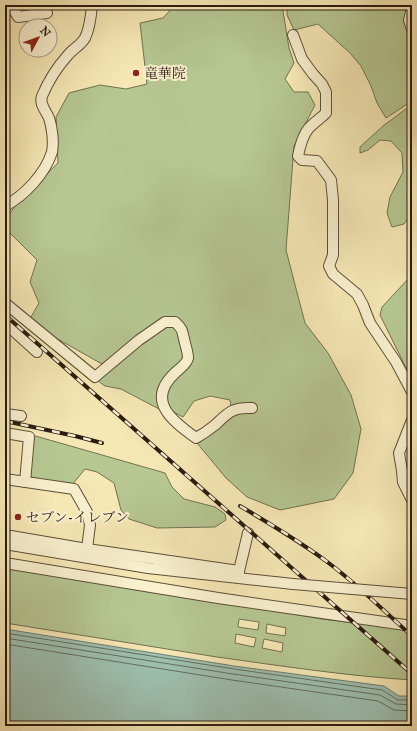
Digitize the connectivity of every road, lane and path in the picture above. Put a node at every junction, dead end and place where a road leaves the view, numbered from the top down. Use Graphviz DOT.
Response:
graph roads {
  1 [pos="11,5"];
  2 [pos="92,5"];
  3 [pos="412,8"];
  4 [pos="47,13"];
  5 [pos="412,29"];
  6 [pos="293,35"];
  7 [pos="5,206"];
  8 [pos="5,303"];
  9 [pos="5,323"];
  10 [pos="37,352"];
  11 [pos="412,392"];
  12 [pos="252,408"];
  13 [pos="5,414"];
  14 [pos="21,416"];
  15 [pos="412,420"];
  16 [pos="5,433"];
  17 [pos="410,433"];
  18 [pos="5,479"];
  19 [pos="25,482"];
  20 [pos="412,500"];
  21 [pos="248,533"];
  22 [pos="5,534"];
  23 [pos="5,544"];
  24 [pos="87,549"];
  25 [pos="5,563"];
  26 [pos="239,575"];
  27 [pos="412,594"];
  28 [pos="412,626"];
  1 -- 4 [label="street"];
  2 -- 7 [label="street"];
  3 -- 5 [label="street"];
  6 -- 11 [label="street"];
  8 -- 12 [label="street"];
  9 -- 10 [label="street"];
  13 -- 14 [label="street"];
  15 -- 17 [label="street"];
  16 -- 19 [label="street"];
  17 -- 20 [label="street"];
  18 -- 19 [label="street"];
  19 -- 24 [label="street"];
  21 -- 26 [label="street"];
  22 -- 24 [label="street"];
  23 -- 26 [label="street"];
  24 -- 26 [label="street"];
  25 -- 28 [label="street"];
  26 -- 27 [label="street, bridge"];
}
